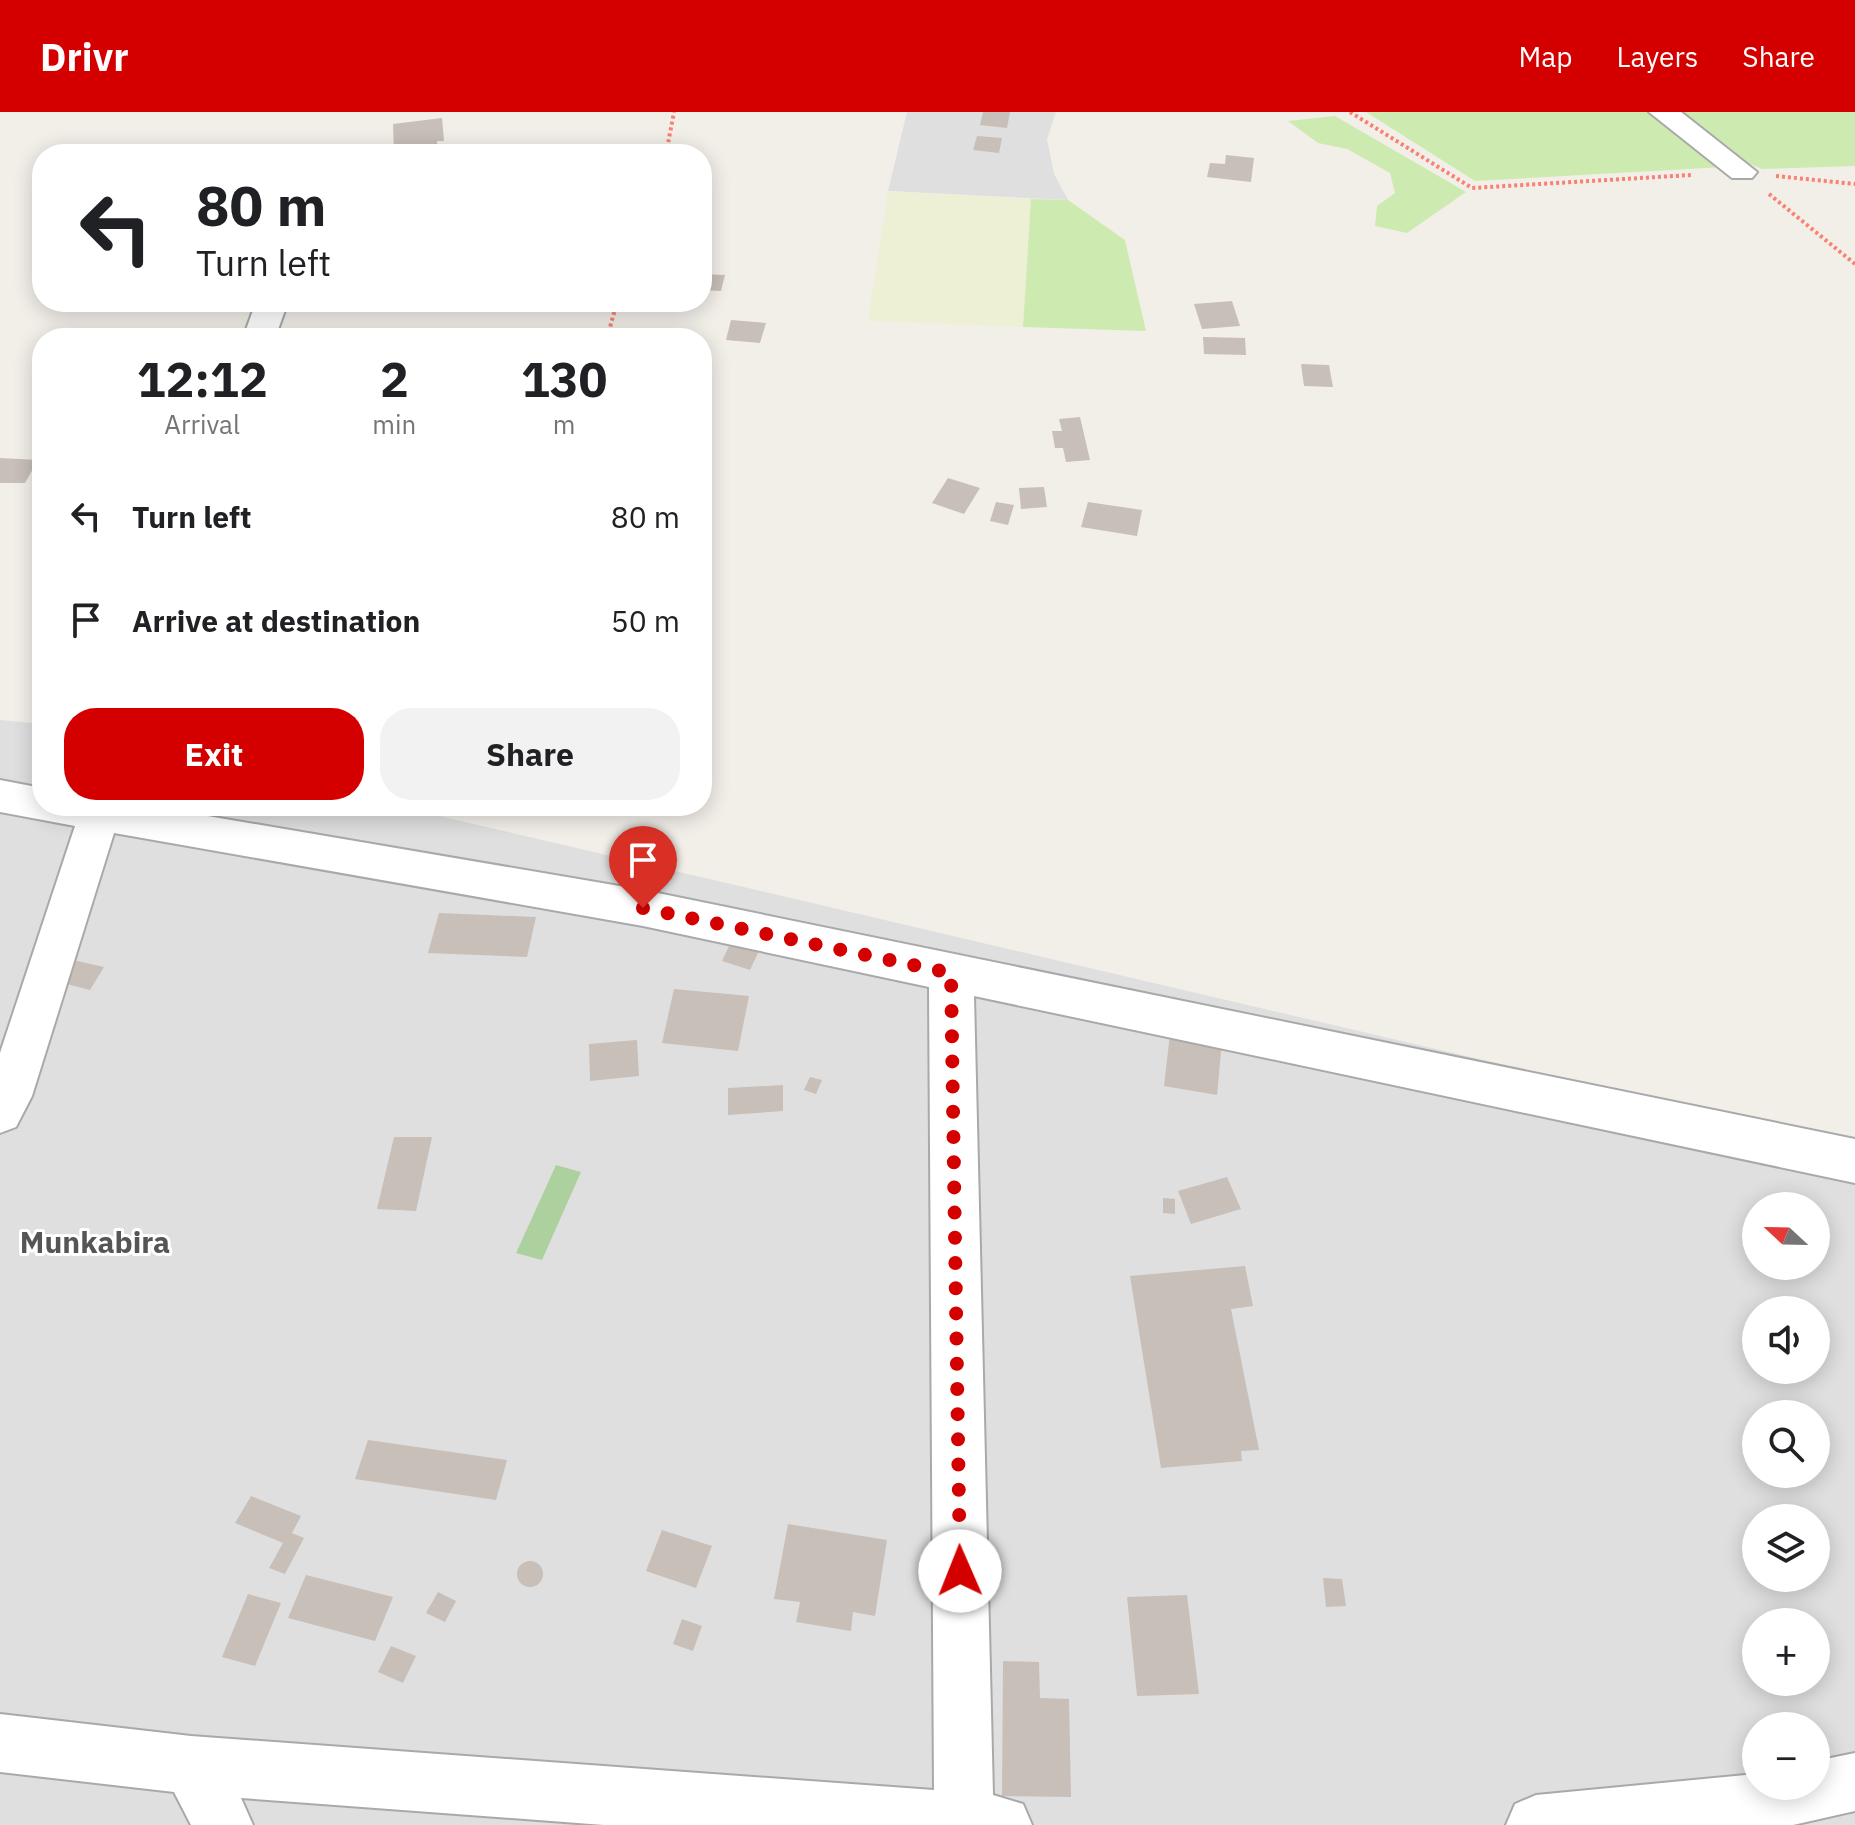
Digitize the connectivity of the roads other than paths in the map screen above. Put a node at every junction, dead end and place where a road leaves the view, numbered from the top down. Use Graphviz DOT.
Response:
graph roads {
  1 [pos="1663,112"];
  2 [pos="1742,172"];
  3 [pos="0,796"];
  4 [pos="32,802"];
  5 [pos="98,816"];
  6 [pos="128,816"];
  7 [pos="951,973"];
  8 [pos="0,1112"];
  9 [pos="1855,1161"];
  10 [pos="0,1743"];
  11 [pos="191,1765"];
  12 [pos="1855,1782"];
  13 [pos="983,1824"];
  14 [pos="223,1825"];
  15 [pos="1536,1825"];
  1 -- 2 [label="street"];
  3 -- 4 [label="street"];
  5 -- 8 [label="street"];
  6 -- 7 [label="street"];
  7 -- 9 [label="street"];
  7 -- 13 [label="street"];
  10 -- 11 [label="street"];
  11 -- 13 [label="street"];
  11 -- 14 [label="street"];
  12 -- 15 [label="street"];
}
